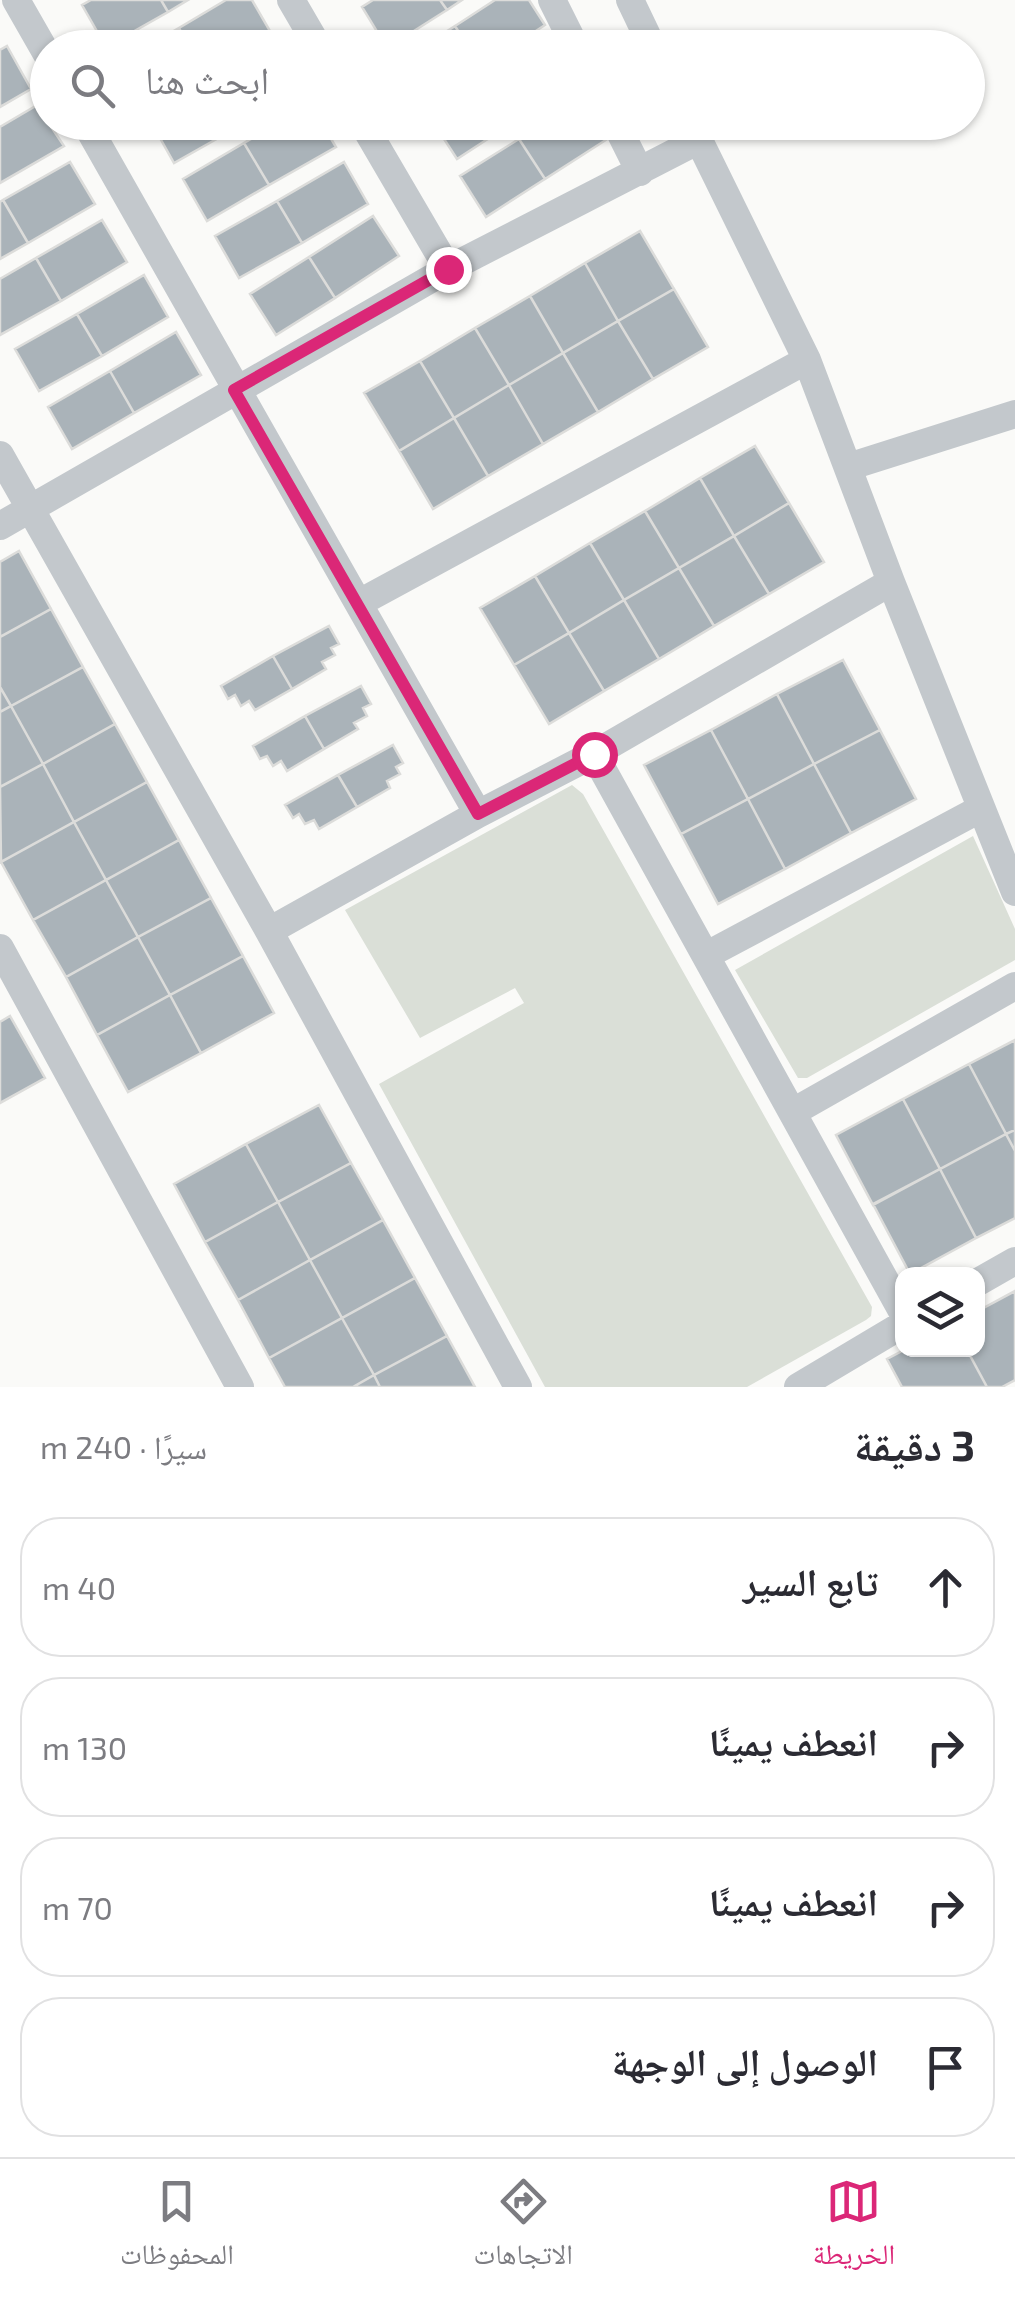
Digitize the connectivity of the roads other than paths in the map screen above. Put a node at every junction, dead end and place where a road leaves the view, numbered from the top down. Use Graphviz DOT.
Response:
graph roads {
  1 [pos="16,0"];
  2 [pos="291,0"];
  3 [pos="552,0"];
  4 [pos="630,0"];
  5 [pos="33,30"];
  6 [pos="308,30"];
  7 [pos="567,30"];
  8 [pos="644,30"];
  9 [pos="95,140"];
  10 [pos="373,140"];
  11 [pos="624,140"];
  12 [pos="683,140"];
  13 [pos="699,140"];
  14 [pos="640,172"];
  15 [pos="448,269"];
  16 [pos="808,360"];
  17 [pos="234,390"];
  18 [pos="1015,414"];
  19 [pos="0,454"];
  20 [pos="848,468"];
  21 [pos="30,508"];
  22 [pos="0,526"];
  23 [pos="891,582"];
  24 [pos="358,604"];
  25 [pos="594,754"];
  26 [pos="980,809"];
  27 [pos="478,814"];
  28 [pos="1015,892"];
  29 [pos="270,931"];
  30 [pos="0,948"];
  31 [pos="707,955"];
  32 [pos="1015,986"];
  33 [pos="792,1112"];
  34 [pos="1015,1262"];
  35 [pos="985,1278"];
  36 [pos="895,1299"];
  37 [pos="895,1329"];
  38 [pos="800,1386"];
  39 [pos="240,1387"];
  40 [pos="518,1387"];
  1 -- 5 [label="street"];
  2 -- 6 [label="street"];
  3 -- 7 [label="street"];
  4 -- 8 [label="street"];
  9 -- 17 [label="street"];
  10 -- 15 [label="street"];
  11 -- 14 [label="street"];
  12 -- 14 [label="street"];
  13 -- 16 [label="street"];
  14 -- 15 [label="street"];
  15 -- 17 [label="street"];
  16 -- 20 [label="street"];
  16 -- 24 [label="street"];
  17 -- 21 [label="street"];
  17 -- 24 [label="street"];
  18 -- 20 [label="street"];
  19 -- 21 [label="street"];
  20 -- 23 [label="street"];
  21 -- 22 [label="street"];
  21 -- 29 [label="street"];
  23 -- 25 [label="street"];
  23 -- 26 [label="street"];
  24 -- 27 [label="street"];
  25 -- 27 [label="street"];
  25 -- 31 [label="street"];
  26 -- 28 [label="street"];
  26 -- 31 [label="street"];
  27 -- 29 [label="street"];
  29 -- 40 [label="street"];
  30 -- 39 [label="street"];
  31 -- 33 [label="street"];
  32 -- 33 [label="street"];
  33 -- 36 [label="street"];
  34 -- 35 [label="street"];
  37 -- 38 [label="street"];
}
